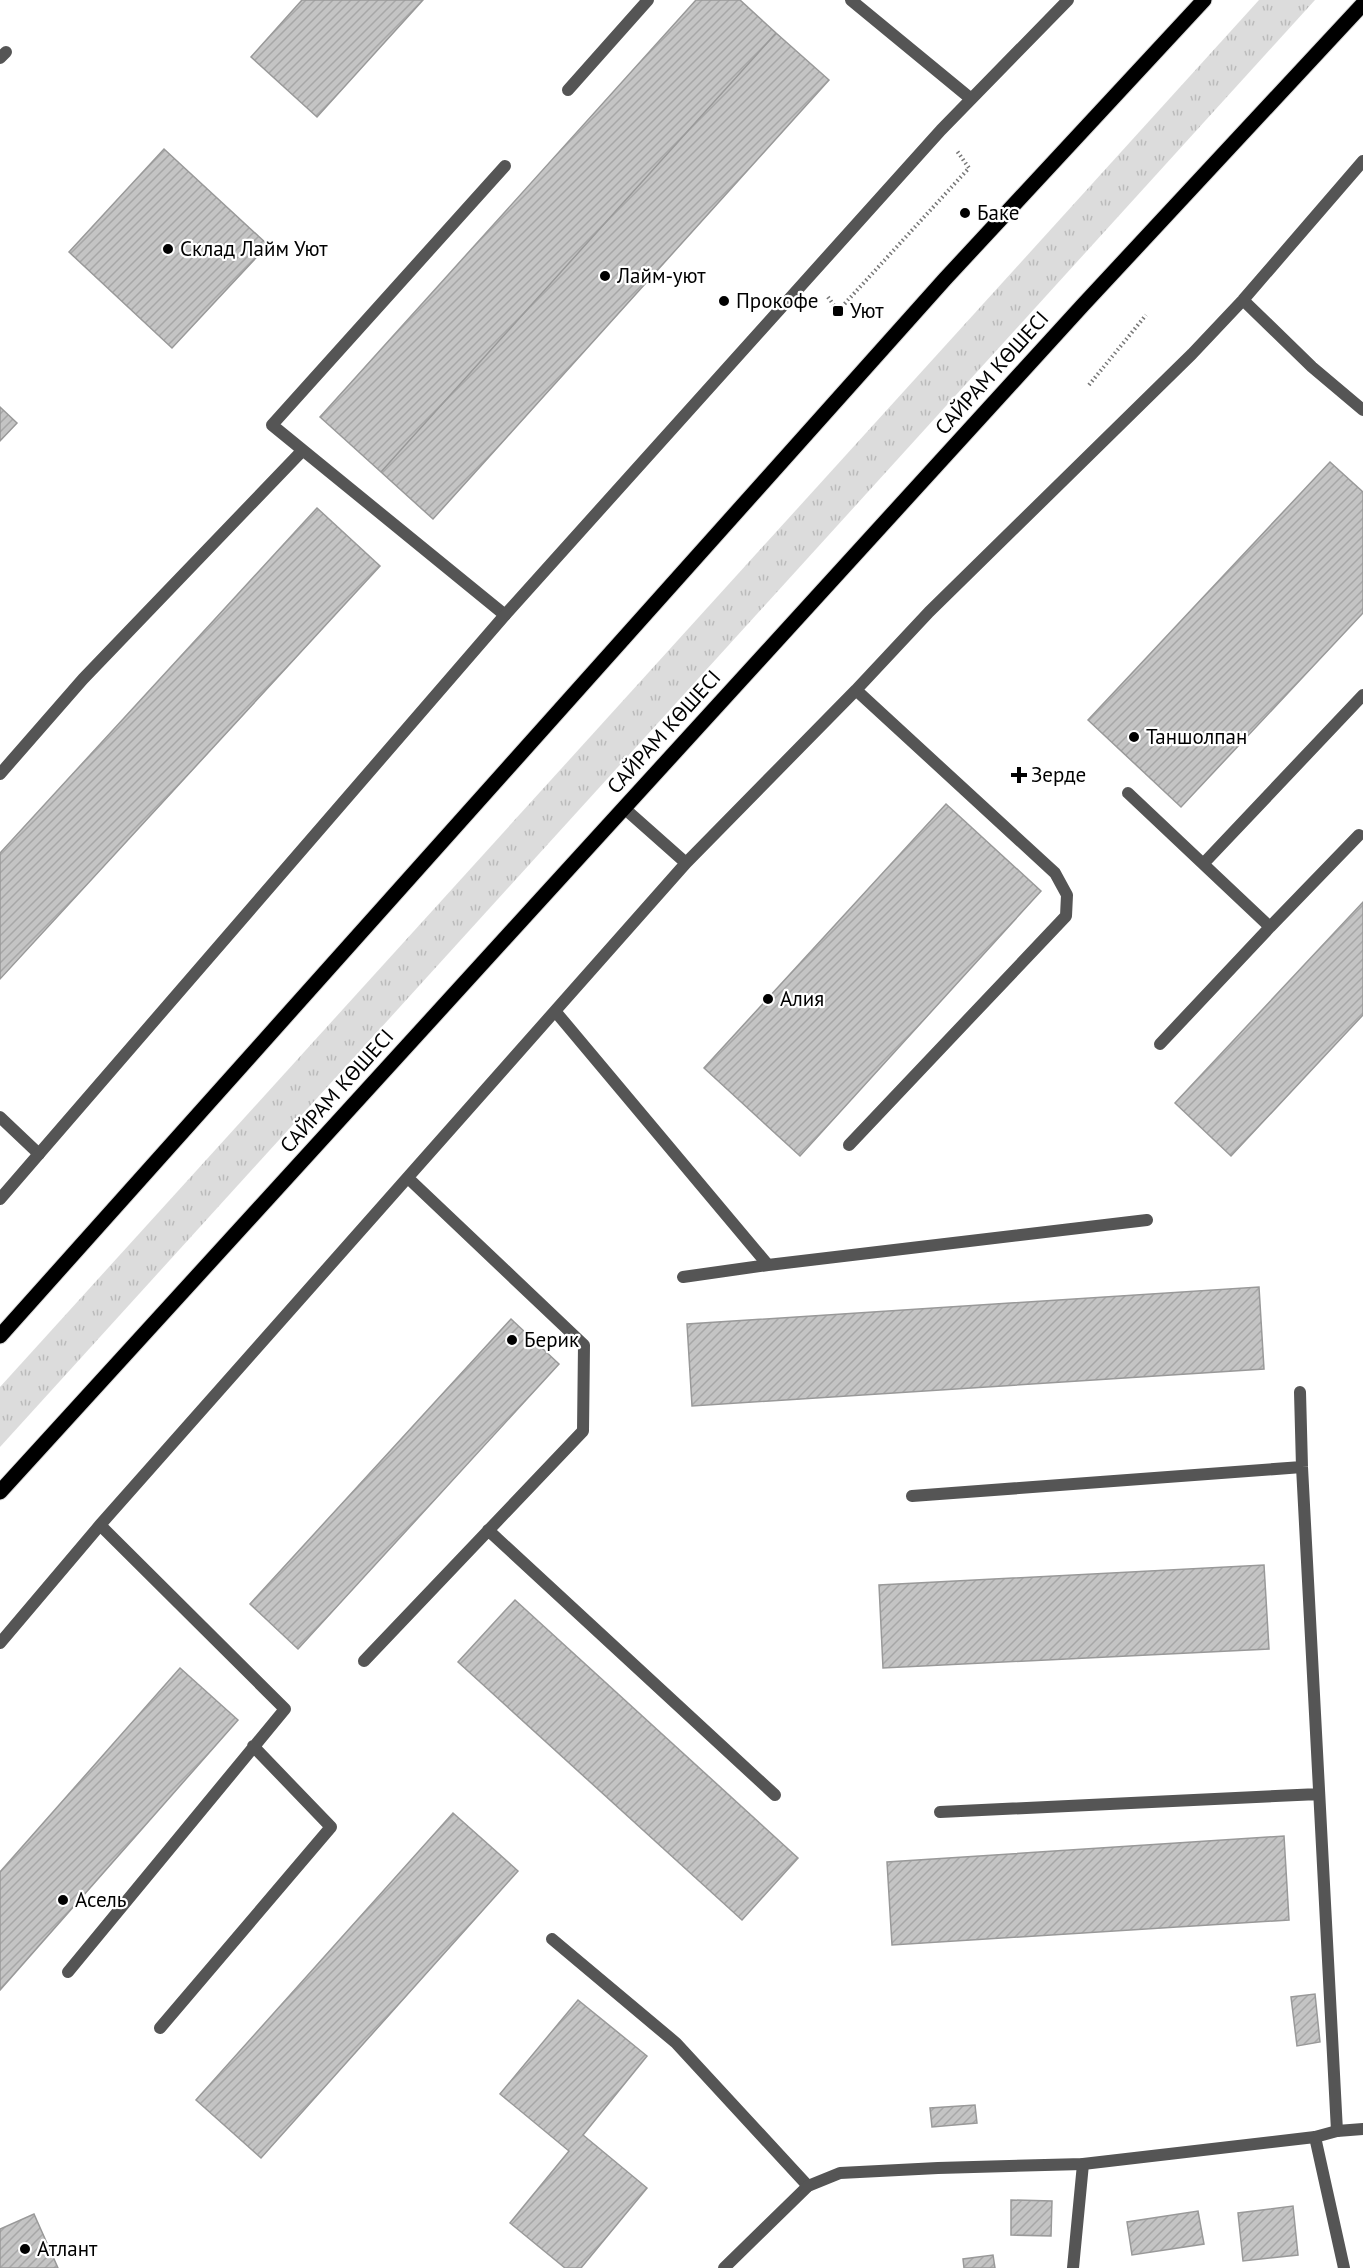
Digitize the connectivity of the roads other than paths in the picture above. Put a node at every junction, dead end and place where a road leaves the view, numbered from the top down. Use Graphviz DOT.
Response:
graph roads {
  1 [pos="648,0"];
  2 [pos="851,0"];
  3 [pos="1068,0"];
  4 [pos="1204,0"];
  5 [pos="1363,4"];
  6 [pos="568,90"];
  7 [pos="970,98"];
  8 [pos="1363,161"];
  9 [pos="505,166"];
  10 [pos="1243,300"];
  11 [pos="1363,410"];
  12 [pos="302,451"];
  13 [pos="505,615"];
  14 [pos="856,690"];
  15 [pos="1363,695"];
  16 [pos="0,774"];
  17 [pos="1128,793"];
  18 [pos="624,808"];
  19 [pos="1359,835"];
  20 [pos="686,863"];
  21 [pos="1204,863"];
  22 [pos="1270,927"];
  23 [pos="555,1011"];
  24 [pos="1160,1044"];
  25 [pos="0,1118"];
  26 [pos="849,1145"];
  27 [pos="39,1154"];
  28 [pos="408,1178"];
  29 [pos="0,1199"];
  30 [pos="1147,1221"];
  31 [pos="768,1265"];
  32 [pos="683,1276"];
  33 [pos="0,1336"];
  34 [pos="1300,1392"];
  35 [pos="1302,1467"];
  36 [pos="0,1492"];
  37 [pos="912,1496"];
  38 [pos="100,1525"];
  39 [pos="488,1530"];
  40 [pos="0,1643"];
  41 [pos="364,1661"];
  42 [pos="253,1746"];
  43 [pos="1319,1794"];
  44 [pos="775,1795"];
  45 [pos="940,1812"];
  46 [pos="552,1939"];
  47 [pos="68,1972"];
  48 [pos="160,2028"];
  49 [pos="1363,2129"];
  50 [pos="1337,2131"];
  51 [pos="1316,2137"];
  52 [pos="1083,2164"];
  53 [pos="808,2186"];
  54 [pos="724,2268"];
  55 [pos="1073,2268"];
  56 [pos="1344,2268"];
  1 -- 6 [label="street"];
  2 -- 7 [label="street"];
  3 -- 7 [label="street"];
  4 -- 33 [label="main road"];
  5 -- 18 [label="main road, САЙРАМ КӨШЕСІ"];
  7 -- 13 [label="street"];
  8 -- 10 [label="street"];
  9 -- 12 [label="street"];
  10 -- 11 [label="street"];
  10 -- 14 [label="street"];
  12 -- 13 [label="street"];
  12 -- 16 [label="street"];
  13 -- 27 [label="street"];
  14 -- 20 [label="street"];
  14 -- 26 [label="street"];
  15 -- 21 [label="street"];
  17 -- 21 [label="street"];
  18 -- 20 [label="street"];
  18 -- 36 [label="main road, САЙРАМ КӨШЕСІ"];
  19 -- 22 [label="street"];
  20 -- 23 [label="street"];
  21 -- 22 [label="street"];
  22 -- 24 [label="street"];
  23 -- 28 [label="street"];
  23 -- 31 [label="street"];
  25 -- 27 [label="street"];
  27 -- 29 [label="street"];
  28 -- 38 [label="street"];
  28 -- 39 [label="street"];
  30 -- 31 [label="street"];
  31 -- 32 [label="street"];
  34 -- 35 [label="street"];
  35 -- 37 [label="street"];
  35 -- 43 [label="street"];
  38 -- 40 [label="street"];
  38 -- 42 [label="street"];
  39 -- 41 [label="street"];
  39 -- 44 [label="street"];
  42 -- 47 [label="street"];
  42 -- 48 [label="street"];
  43 -- 45 [label="street"];
  43 -- 50 [label="street"];
  46 -- 53 [label="street"];
  49 -- 50 [label="street"];
  50 -- 51 [label="street"];
  51 -- 52 [label="street"];
  51 -- 56 [label="street"];
  52 -- 53 [label="street"];
  52 -- 55 [label="street"];
  53 -- 54 [label="street"];
}
